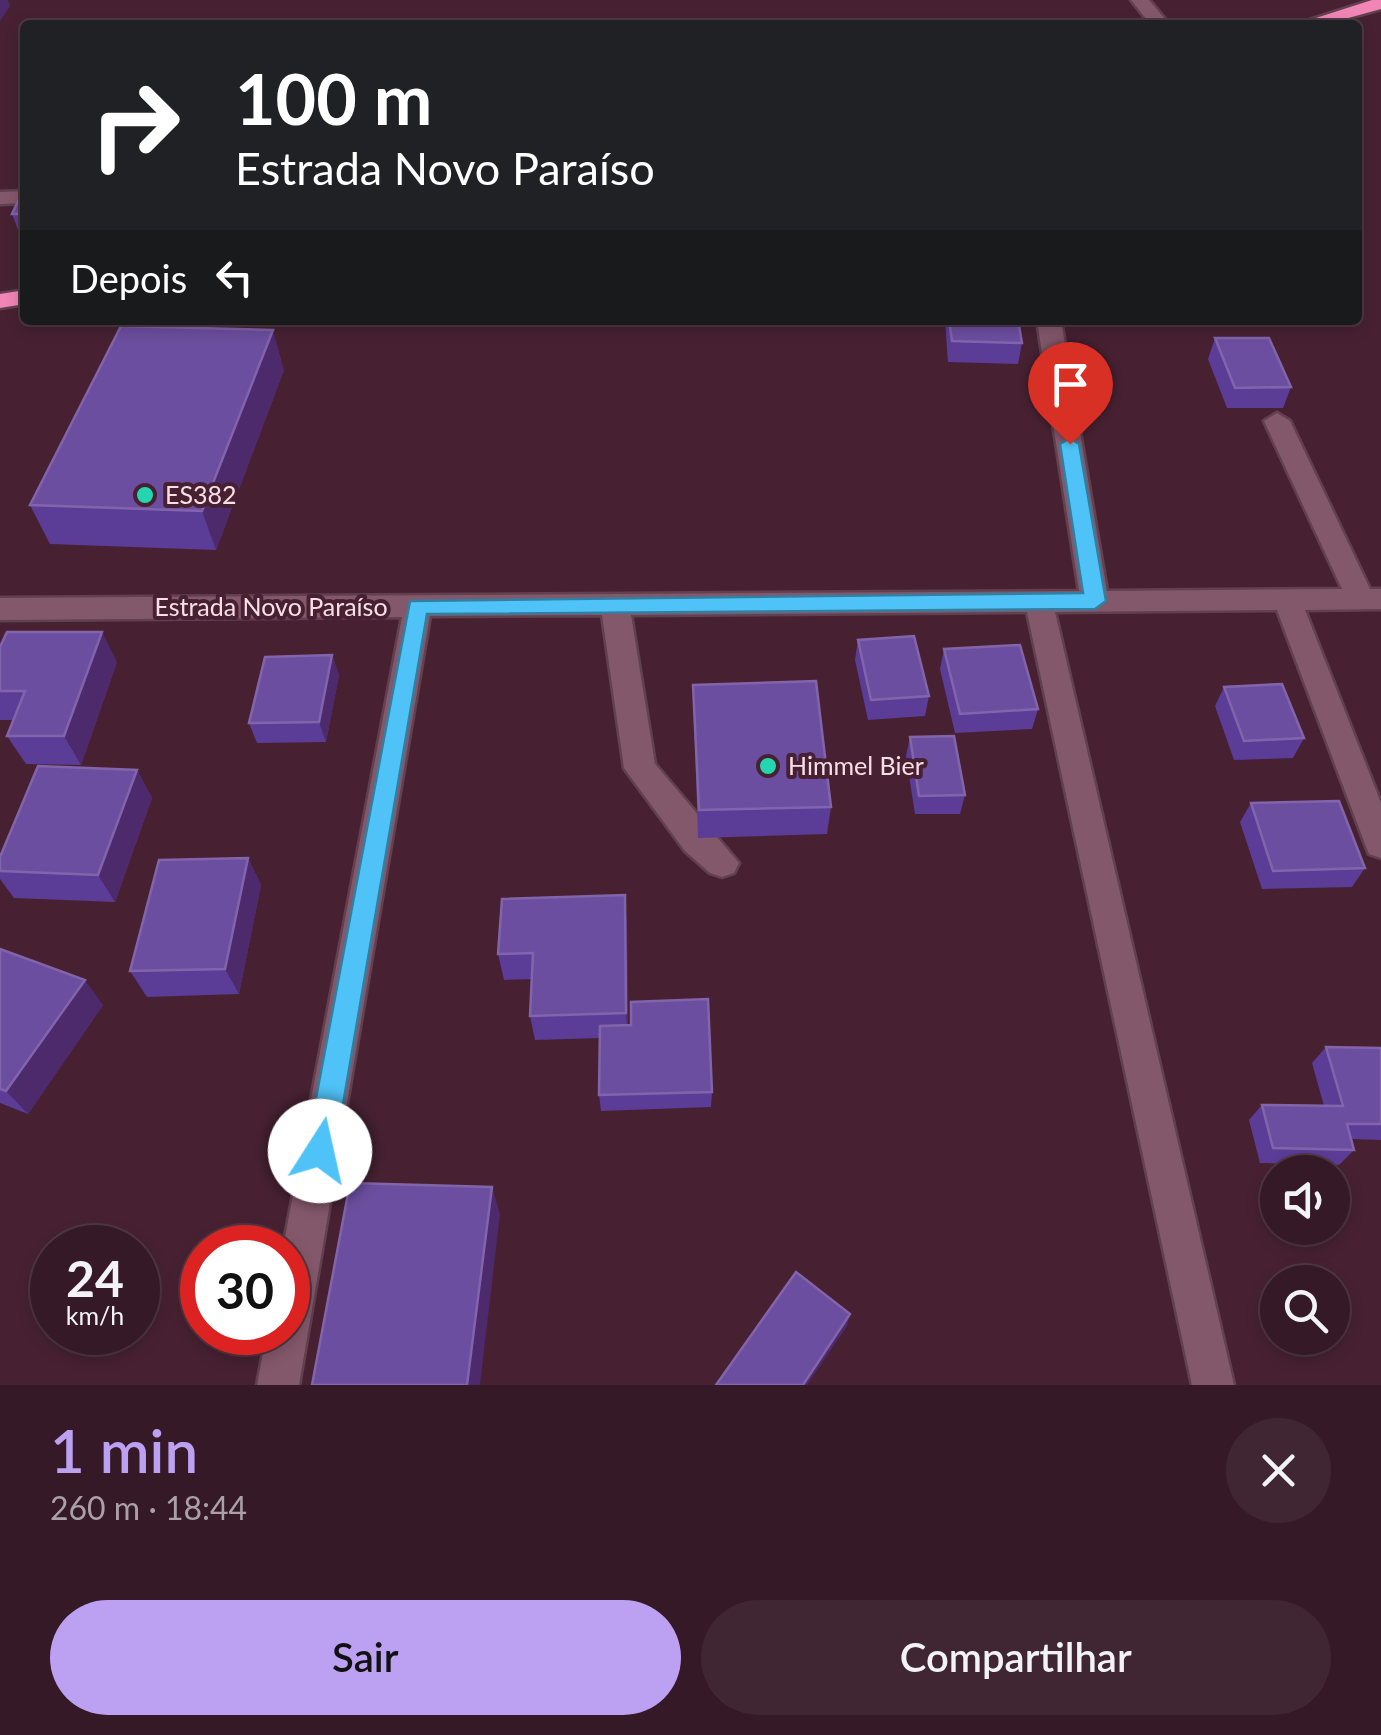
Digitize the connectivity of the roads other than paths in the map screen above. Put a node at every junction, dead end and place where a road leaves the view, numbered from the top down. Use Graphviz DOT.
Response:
graph roads {
  1 [pos="1140,0"];
  2 [pos="1381,3"];
  3 [pos="1157,20"];
  4 [pos="1321,20"];
  5 [pos="1050,327"];
  6 [pos="1276,421"];
  7 [pos="1371,599"];
  8 [pos="1287,600"];
  9 [pos="1095,601"];
  10 [pos="1040,602"];
  11 [pos="616,604"];
  12 [pos="418,606"];
  13 [pos="0,609"];
  14 [pos="1381,844"];
  15 [pos="722,863"];
  16 [pos="278,1385"];
  17 [pos="1213,1385"];
  1 -- 3 [label="street"];
  2 -- 4 [label="highway"];
  5 -- 9 [label="street"];
  6 -- 7 [label="street"];
  7 -- 8 [label="street, Estrada Novo Paraíso"];
  8 -- 9 [label="street, Estrada Novo Paraíso"];
  8 -- 14 [label="street"];
  9 -- 10 [label="street, Estrada Novo Paraíso"];
  10 -- 11 [label="street, Estrada Novo Paraíso"];
  10 -- 17 [label="street"];
  11 -- 12 [label="street, Estrada Novo Paraíso"];
  11 -- 15 [label="street"];
  12 -- 13 [label="street, Estrada Novo Paraíso"];
  12 -- 16 [label="street"];
}
